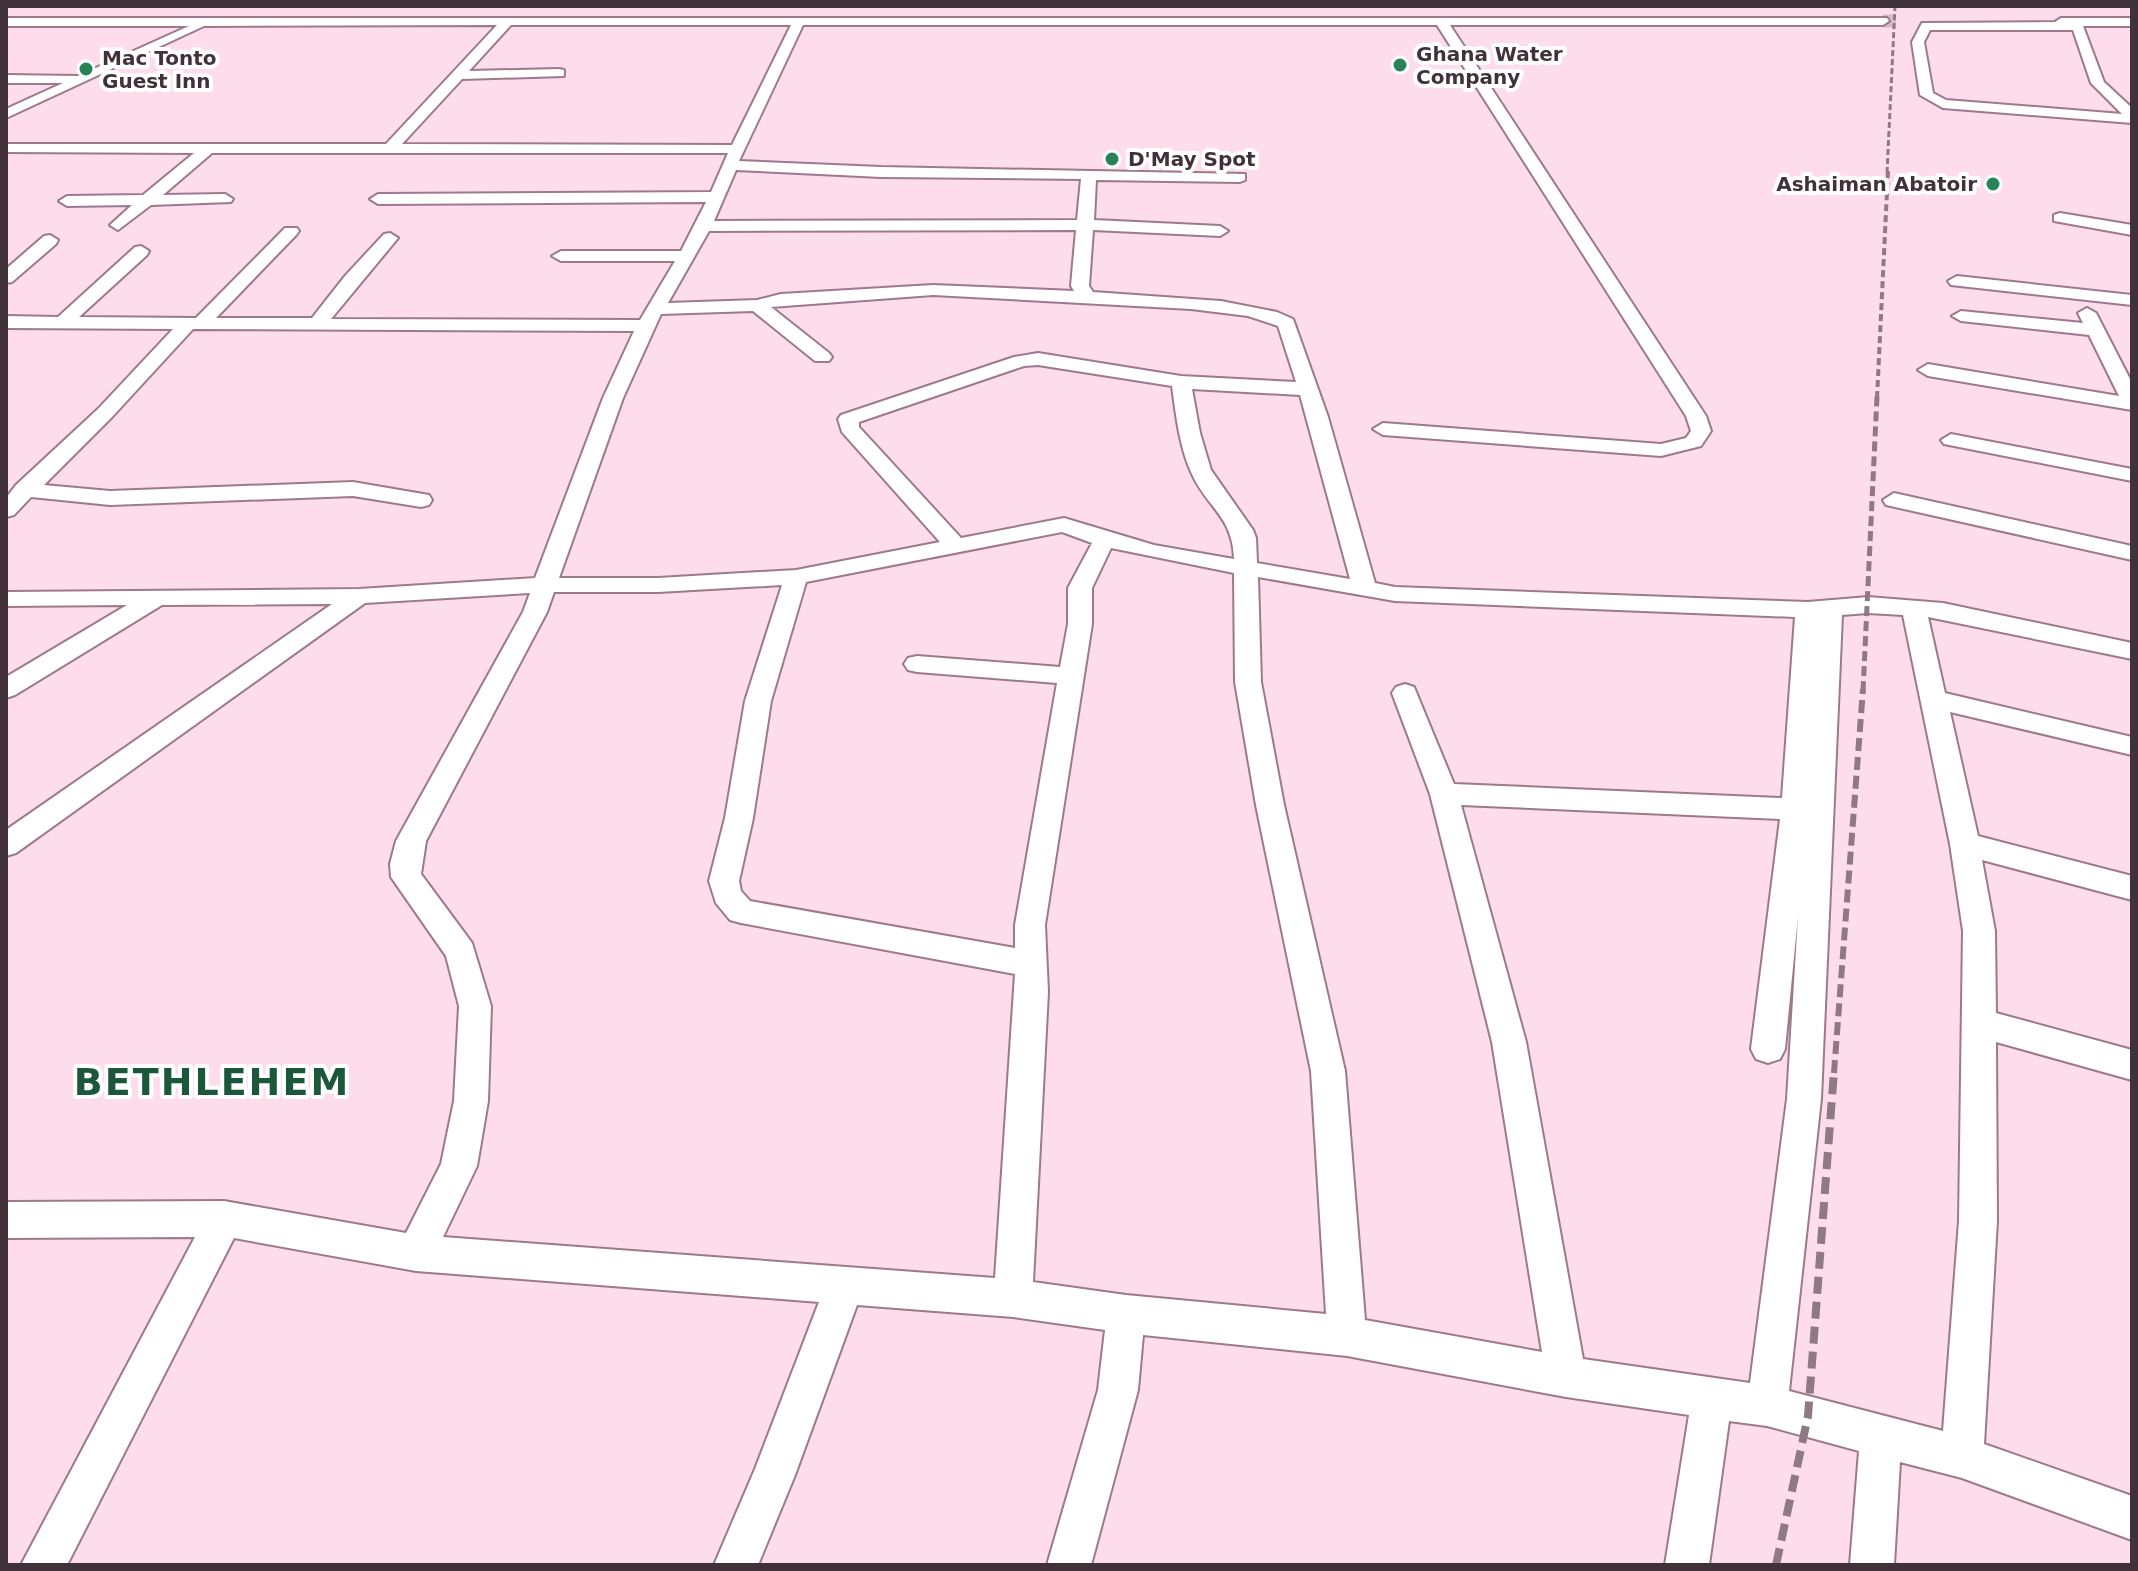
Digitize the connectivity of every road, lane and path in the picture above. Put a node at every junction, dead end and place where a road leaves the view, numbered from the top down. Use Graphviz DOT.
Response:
graph roads {
  1 [pos="338,6"];
  2 [pos="1872,6"];
  3 [pos="1811,13"];
  4 [pos="1123,14"];
  5 [pos="2132,14"];
  6 [pos="2076,19"];
  7 [pos="508,21"];
  8 [pos="799,21"];
  9 [pos="1441,21"];
  10 [pos="1883,21"];
  11 [pos="1917,21"];
  12 [pos="6,22"];
  13 [pos="206,22"];
  14 [pos="317,22"];
  15 [pos="2132,22"];
  16 [pos="559,73"];
  17 [pos="458,75"];
  18 [pos="6,79"];
  19 [pos="83,79"];
  20 [pos="14,107"];
  21 [pos="6,114"];
  22 [pos="2132,117"];
  23 [pos="392,146"];
  24 [pos="6,148"];
  25 [pos="206,150"];
  26 [pos="734,157"];
  27 [pos="1089,175"];
  28 [pos="1240,177"];
  29 [pos="716,197"];
  30 [pos="225,199"];
  31 [pos="378,199"];
  32 [pos="147,200"];
  33 [pos="67,201"];
  34 [pos="2060,218"];
  35 [pos="118,225"];
  36 [pos="1085,225"];
  37 [pos="704,226"];
  38 [pos="2132,230"];
  39 [pos="291,231"];
  40 [pos="1220,231"];
  41 [pos="390,238"];
  42 [pos="50,240"];
  43 [pos="141,251"];
  44 [pos="561,256"];
  45 [pos="685,256"];
  46 [pos="6,278"];
  47 [pos="1957,281"];
  48 [pos="2076,295"];
  49 [pos="1087,297"];
  50 [pos="2132,300"];
  51 [pos="757,305"];
  52 [pos="1961,316"];
  53 [pos="651,318"];
  54 [pos="6,322"];
  55 [pos="63,322"];
  56 [pos="193,324"];
  57 [pos="316,326"];
  58 [pos="2096,330"];
  59 [pos="822,357"];
  60 [pos="2111,360"];
  61 [pos="2132,362"];
  62 [pos="1928,370"];
  63 [pos="1181,382"];
  64 [pos="1307,389"];
  65 [pos="2132,403"];
  66 [pos="1383,429"];
  67 [pos="1951,440"];
  68 [pos="2132,475"];
  69 [pos="24,490"];
  70 [pos="421,500"];
  71 [pos="1894,500"];
  72 [pos="6,510"];
  73 [pos="1105,540"];
  74 [pos="955,545"];
  75 [pos="2132,553"];
  76 [pos="1245,568"];
  77 [pos="796,577"];
  78 [pos="543,585"];
  79 [pos="1364,588"];
  80 [pos="359,596"];
  81 [pos="155,598"];
  82 [pos="6,599"];
  83 [pos="1819,608"];
  84 [pos="1914,609"];
  85 [pos="2132,651"];
  86 [pos="917,664"];
  87 [pos="1071,676"];
  88 [pos="6,689"];
  89 [pos="1405,693"];
  90 [pos="1933,699"];
  91 [pos="2132,746"];
  92 [pos="1444,794"];
  93 [pos="1795,809"];
  94 [pos="1965,844"];
  95 [pos="6,845"];
  96 [pos="2132,888"];
  97 [pos="1030,963"];
  98 [pos="1980,1023"];
  99 [pos="1768,1049"];
  100 [pos="2132,1065"];
  101 [pos="224,1219"];
  102 [pos="6,1220"];
  103 [pos="416,1253"];
  104 [pos="845,1285"];
  105 [pos="1013,1298"];
  106 [pos="1126,1314"];
  107 [pos="1347,1336"];
  108 [pos="1566,1377"];
  109 [pos="1712,1398"];
  110 [pos="1767,1406"];
  111 [pos="1881,1435"];
  112 [pos="1962,1457"];
  113 [pos="2132,1518"];
  114 [pos="43,1565"];
  115 [pos="736,1565"];
  116 [pos="1069,1565"];
  117 [pos="1687,1565"];
  118 [pos="1872,1565"];
  1 -- 14 [label="street"];
  2 -- 3 [label="street"];
  3 -- 9 [label="street"];
  3 -- 10 [label="street"];
  4 -- 8 [label="street"];
  4 -- 9 [label="street"];
  5 -- 6 [label="street"];
  6 -- 11 [label="street"];
  6 -- 15 [label="street"];
  6 -- 22 [label="street"];
  6 -- 22 [label="street"];
  7 -- 8 [label="street"];
  7 -- 14 [label="street"];
  7 -- 17 [label="street"];
  8 -- 26 [label="street"];
  9 -- 66 [label="street"];
  12 -- 13 [label="street"];
  13 -- 14 [label="street"];
  13 -- 19 [label="street"];
  16 -- 17 [label="street"];
  17 -- 23 [label="street"];
  18 -- 19 [label="street"];
  19 -- 20 [label="street"];
  20 -- 21 [label="street"];
  23 -- 25 [label="street"];
  23 -- 26 [label="street"];
  24 -- 25 [label="street"];
  25 -- 32 [label="street"];
  26 -- 27 [label="street"];
  26 -- 29 [label="street"];
  27 -- 28 [label="street"];
  27 -- 36 [label="street"];
  29 -- 31 [label="street"];
  29 -- 37 [label="street"];
  30 -- 32 [label="street"];
  32 -- 33 [label="street"];
  32 -- 35 [label="street"];
  34 -- 38 [label="street"];
  36 -- 37 [label="street"];
  36 -- 40 [label="street"];
  36 -- 49 [label="street"];
  37 -- 45 [label="street"];
  39 -- 56 [label="street"];
  41 -- 57 [label="street"];
  42 -- 46 [label="street"];
  43 -- 55 [label="street"];
  44 -- 45 [label="street"];
  45 -- 53 [label="street"];
  47 -- 48 [label="street"];
  48 -- 50 [label="street"];
  48 -- 58 [label="street"];
  49 -- 51 [label="street"];
  49 -- 64 [label="street"];
  51 -- 53 [label="street"];
  51 -- 59 [label="street"];
  52 -- 58 [label="street"];
  53 -- 57 [label="street"];
  53 -- 78 [label="street"];
  54 -- 55 [label="street"];
  55 -- 56 [label="street"];
  56 -- 57 [label="street"];
  56 -- 69 [label="street"];
  58 -- 60 [label="street"];
  60 -- 61 [label="street"];
  60 -- 65 [label="street"];
  62 -- 65 [label="street"];
  63 -- 64 [label="street"];
  63 -- 74 [label="street"];
  63 -- 76 [label="street"];
  64 -- 79 [label="street"];
  67 -- 68 [label="street"];
  69 -- 70 [label="street"];
  69 -- 72 [label="street"];
  71 -- 75 [label="street"];
  73 -- 74 [label="street"];
  73 -- 76 [label="street"];
  73 -- 87 [label="street"];
  74 -- 77 [label="street"];
  76 -- 79 [label="street"];
  76 -- 107 [label="street"];
  77 -- 78 [label="street"];
  77 -- 97 [label="street"];
  78 -- 80 [label="street"];
  78 -- 103 [label="street"];
  79 -- 83 [label="street"];
  80 -- 81 [label="street"];
  80 -- 95 [label="street"];
  81 -- 82 [label="street"];
  81 -- 88 [label="street"];
  83 -- 84 [label="street"];
  83 -- 93 [label="street"];
  83 -- 110 [label="street"];
  84 -- 85 [label="street"];
  84 -- 90 [label="street"];
  86 -- 87 [label="street"];
  87 -- 97 [label="street"];
  89 -- 92 [label="street"];
  90 -- 91 [label="street"];
  90 -- 94 [label="street"];
  92 -- 93 [label="street"];
  92 -- 108 [label="street"];
  93 -- 99 [label="street"];
  94 -- 96 [label="street"];
  94 -- 98 [label="street"];
  97 -- 105 [label="street"];
  98 -- 100 [label="street"];
  98 -- 112 [label="street"];
  101 -- 102 [label="street"];
  101 -- 103 [label="street"];
  101 -- 114 [label="street"];
  103 -- 104 [label="street"];
  104 -- 105 [label="street"];
  104 -- 115 [label="street"];
  105 -- 106 [label="street"];
  106 -- 107 [label="street"];
  106 -- 116 [label="street"];
  107 -- 108 [label="street"];
  108 -- 109 [label="street"];
  109 -- 110 [label="street"];
  109 -- 117 [label="street"];
  110 -- 111 [label="street"];
  111 -- 112 [label="street"];
  111 -- 118 [label="street"];
  112 -- 113 [label="street"];
}
